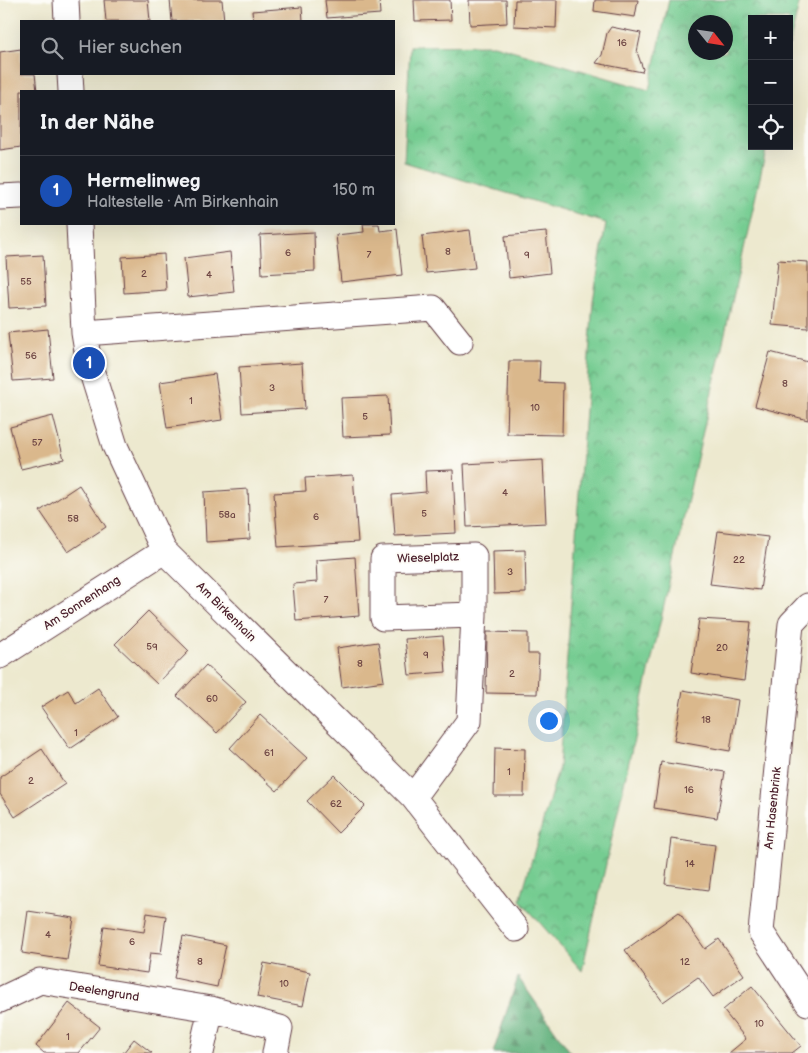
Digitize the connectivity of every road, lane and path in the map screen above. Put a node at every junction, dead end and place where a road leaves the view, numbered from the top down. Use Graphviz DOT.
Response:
graph roads {
  1 [pos="66,0"];
  2 [pos="67,20"];
  3 [pos="70,75"];
  4 [pos="71,90"];
  5 [pos="20,196"];
  6 [pos="0,197"];
  7 [pos="79,225"];
  8 [pos="84,333"];
  9 [pos="460,342"];
  10 [pos="164,551"];
  11 [pos="808,606"];
  12 [pos="474,615"];
  13 [pos="0,656"];
  14 [pos="413,797"];
  15 [pos="516,930"];
  16 [pos="0,1000"];
  17 [pos="808,1003"];
  18 [pos="211,1010"];
  19 [pos="200,1053"];
  20 [pos="275,1053"];
  1 -- 2 [label="street"];
  3 -- 4 [label="street"];
  5 -- 6 [label="street"];
  7 -- 8 [label="street, Am Birkenhain"];
  8 -- 9 [label="street"];
  8 -- 10 [label="street, Am Birkenhain"];
  10 -- 13 [label="street, Am Sonnenhang"];
  10 -- 14 [label="street, Am Birkenhain"];
  11 -- 17 [label="street, Am Hasenbrink"];
  12 -- 14 [label="street"];
  14 -- 15 [label="street, Am Birkenhain"];
  16 -- 18 [label="street, Deelengrund"];
  18 -- 19 [label="street"];
  18 -- 20 [label="street, Deelengrund"];
}
